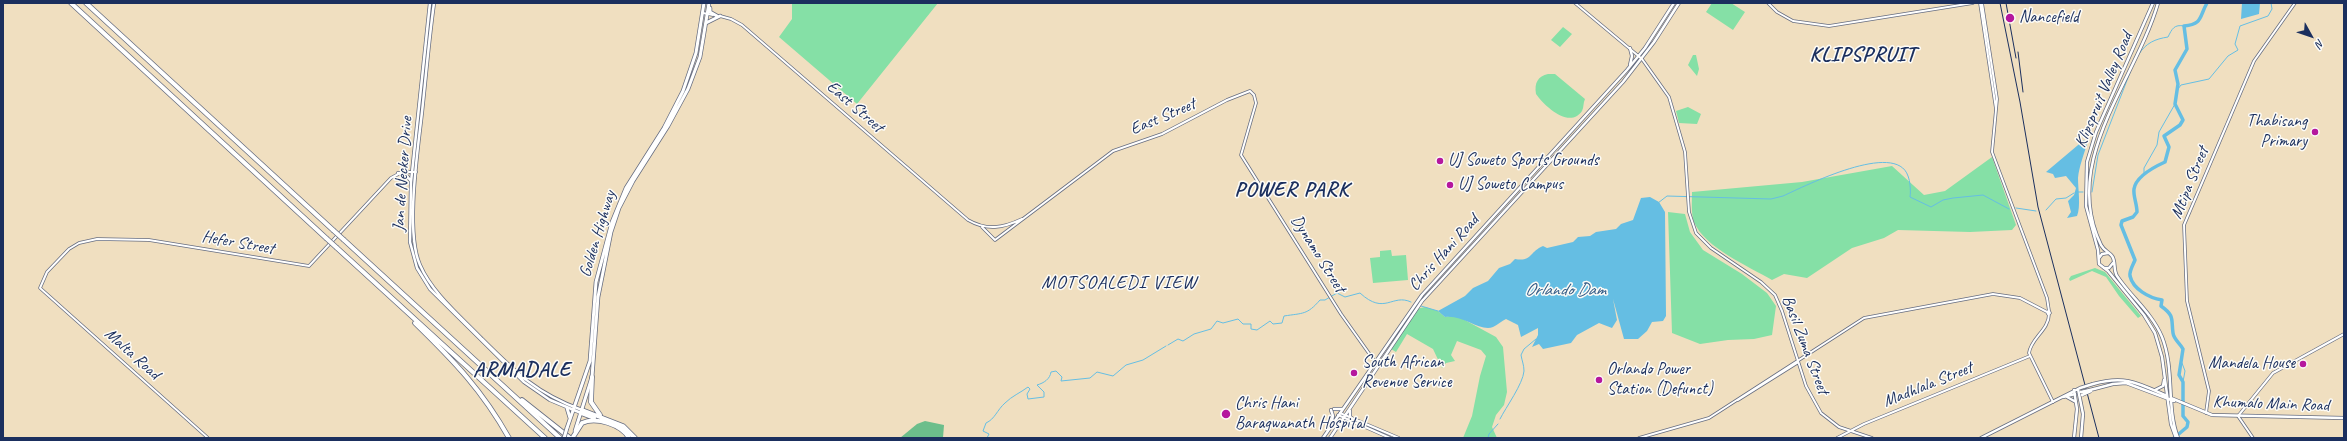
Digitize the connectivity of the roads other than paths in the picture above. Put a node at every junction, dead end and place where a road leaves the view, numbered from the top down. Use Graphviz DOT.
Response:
graph roads {
  1 [pos="86,3"];
  2 [pos="430,3"];
  3 [pos="434,3"];
  4 [pos="704,3"];
  5 [pos="709,3"];
  6 [pos="1575,3"];
  7 [pos="1674,3"];
  8 [pos="1679,3"];
  9 [pos="1768,3"];
  10 [pos="1973,3"];
  11 [pos="1981,3"];
  12 [pos="2153,3"];
  13 [pos="2158,3"];
  14 [pos="2296,3"];
  15 [pos="72,4"];
  16 [pos="703,13"];
  17 [pos="708,14"];
  18 [pos="719,16"];
  19 [pos="706,23"];
  20 [pos="1630,48"];
  21 [pos="1639,56"];
  22 [pos="1642,59"];
  23 [pos="1629,68"];
  24 [pos="1250,91"];
  25 [pos="414,172"];
  26 [pos="398,173"];
  27 [pos="411,182"];
  28 [pos="1024,218"];
  29 [pos="982,227"];
  30 [pos="1473,238"];
  31 [pos="1477,241"];
  32 [pos="2108,253"];
  33 [pos="2098,258"];
  34 [pos="416,261"];
  35 [pos="2113,262"];
  36 [pos="2104,268"];
  37 [pos="40,288"];
  38 [pos="389,296"];
  39 [pos="2048,312"];
  40 [pos="2344,334"];
  41 [pos="2030,356"];
  42 [pos="1797,362"];
  43 [pos="1374,363"];
  44 [pos="1378,367"];
  45 [pos="2164,373"];
  46 [pos="592,377"];
  47 [pos="2079,389"];
  48 [pos="2151,389"];
  49 [pos="512,392"];
  50 [pos="2074,392"];
  51 [pos="2172,393"];
  52 [pos="2080,394"];
  53 [pos="2066,396"];
  54 [pos="2161,397"];
  55 [pos="2060,398"];
  56 [pos="2167,398"];
  57 [pos="2175,401"];
  58 [pos="2053,402"];
  59 [pos="2076,402"];
  60 [pos="567,408"];
  61 [pos="2173,408"];
  62 [pos="575,409"];
  63 [pos="1342,409"];
  64 [pos="1350,409"];
  65 [pos="581,412"];
  66 [pos="1339,414"];
  67 [pos="2206,414"];
  68 [pos="2238,416"];
  69 [pos="1344,418"];
  70 [pos="2344,418"];
  71 [pos="570,420"];
  72 [pos="606,421"];
  73 [pos="1353,422"];
  74 [pos="2171,424"];
  75 [pos="1338,426"];
  76 [pos="1329,428"];
  77 [pos="1853,430"];
  78 [pos="2175,432"];
  79 [pos="208,438"];
  80 [pos="509,438"];
  81 [pos="545,438"];
  82 [pos="560,438"];
  83 [pos="564,438"];
  84 [pos="572,438"];
  85 [pos="629,438"];
  86 [pos="635,438"];
  87 [pos="1323,438"];
  88 [pos="1330,438"];
  89 [pos="1390,438"];
  90 [pos="1399,438"];
  91 [pos="1639,438"];
  92 [pos="1837,438"];
  93 [pos="1872,438"];
  94 [pos="1981,438"];
  95 [pos="2074,438"];
  96 [pos="2081,438"];
  97 [pos="2177,438"];
  98 [pos="2253,438"];
  1 -- 49 [label="highway, bridge"];
  2 -- 25 [label="main road, Jan de Necker Drive"];
  3 -- 25 [label="main road, Jan de Necker Drive"];
  4 -- 16 [label="main road, Golden Highway"];
  5 -- 17 [label="main road, Golden Highway"];
  5 -- 18 [label="main road"];
  6 -- 20 [label="street, Basil Zuma Street"];
  7 -- 21 [label="main road, Chris Hani Road"];
  8 -- 22 [label="main road, Chris Hani Road"];
  9 -- 10 [label="street"];
  11 -- 39 [label="street"];
  12 -- 33 [label="main road, Klipspruit Valley Road"];
  13 -- 32 [label="main road, Klipspruit Valley Road"];
  14 -- 67 [label="street, Mtipa Street"];
  15 -- 38 [label="highway, bridge"];
  16 -- 17 [label="street, East Street"];
  16 -- 62 [label="main road, Golden Highway"];
  17 -- 18 [label="street, East Street"];
  17 -- 19 [label="main road, Golden Highway"];
  18 -- 19 [label="main road"];
  18 -- 29 [label="street, East Street"];
  19 -- 46 [label="main road, Golden Highway"];
  20 -- 21 [label="street, Basil Zuma Street"];
  20 -- 23 [label="main road"];
  21 -- 22 [label="street, Basil Zuma Street"];
  21 -- 23 [label="main road, Chris Hani Road"];
  22 -- 31 [label="main road, Chris Hani Road"];
  22 -- 42 [label="street, Basil Zuma Street"];
  23 -- 30 [label="main road, Chris Hani Road"];
  24 -- 28 [label="street, East Street"];
  24 -- 43 [label="street, Dynamo Street"];
  25 -- 26 [label="street"];
  25 -- 27 [label="main road, Jan de Necker Drive"];
  25 -- 34 [label="main road, Jan de Necker Drive"];
  26 -- 27 [label="main road"];
  26 -- 37 [label="street, Hefer Street"];
  27 -- 34 [label="main road, Jan de Necker Drive"];
  28 -- 29 [label="street"];
  28 -- 29 [label="street, East Street"];
  30 -- 31 [label="main road"];
  30 -- 43 [label="main road, Chris Hani Road"];
  31 -- 44 [label="main road, Chris Hani Road"];
  32 -- 33 [label="main road"];
  32 -- 35 [label="main road"];
  33 -- 36 [label="main road"];
  34 -- 60 [label="main road, Jan de Necker Drive"];
  34 -- 62 [label="main road, Jan de Necker Drive"];
  35 -- 36 [label="main road"];
  35 -- 51 [label="main road"];
  36 -- 45 [label="main road"];
  37 -- 79 [label="street, Malta Road"];
  38 -- 80 [label="highway"];
  38 -- 81 [label="highway"];
  39 -- 41 [label="street"];
  39 -- 42 [label="street"];
  40 -- 68 [label="street"];
  41 -- 58 [label="street"];
  41 -- 77 [label="street, Madhlala Street"];
  42 -- 77 [label="street, Basil Zuma Street"];
  42 -- 91 [label="street"];
  43 -- 44 [label="street, Dynamo Street"];
  43 -- 63 [label="main road, Chris Hani Road"];
  44 -- 64 [label="main road, Chris Hani Road"];
  45 -- 48 [label="main road"];
  45 -- 56 [label="main road"];
  46 -- 65 [label="main road, Golden Highway"];
  46 -- 72 [label="highway"];
  47 -- 48 [label="main road, bridge"];
  47 -- 50 [label="main road"];
  47 -- 52 [label="main road"];
  48 -- 56 [label="main road"];
  49 -- 82 [label="highway"];
  49 -- 84 [label="highway"];
  50 -- 52 [label="main road"];
  50 -- 53 [label="main road"];
  50 -- 55 [label="main road"];
  50 -- 59 [label="main road"];
  51 -- 57 [label="main road"];
  51 -- 57 [label="main road"];
  52 -- 54 [label="main road, bridge"];
  52 -- 96 [label="main road"];
  53 -- 55 [label="main road"];
  53 -- 59 [label="main road"];
  54 -- 56 [label="main road"];
  54 -- 74 [label="main road"];
  55 -- 58 [label="main road"];
  56 -- 57 [label="main road, Khumalo Main Road"];
  56 -- 74 [label="main road"];
  57 -- 61 [label="main road"];
  57 -- 61 [label="main road"];
  57 -- 67 [label="main road, Khumalo Main Road"];
  58 -- 94 [label="main road"];
  59 -- 95 [label="main road"];
  60 -- 62 [label="main road, Jan de Necker Drive"];
  60 -- 71 [label="main road"];
  61 -- 78 [label="main road"];
  62 -- 65 [label="main road, Jan de Necker Drive"];
  62 -- 71 [label="main road, Golden Highway"];
  63 -- 66 [label="main road, Chris Hani Road"];
  63 -- 76 [label="main road"];
  64 -- 69 [label="main road, Chris Hani Road"];
  64 -- 73 [label="main road"];
  65 -- 72 [label="highway"];
  65 -- 84 [label="main road, Golden Highway"];
  66 -- 69 [label="street"];
  66 -- 76 [label="main road, Chris Hani Road"];
  67 -- 68 [label="main road, Khumalo Main Road"];
  68 -- 70 [label="main road, Khumalo Main Road"];
  68 -- 98 [label="street"];
  69 -- 73 [label="street"];
  69 -- 75 [label="main road, Chris Hani Road"];
  71 -- 83 [label="main road, Golden Highway, bridge"];
  72 -- 84 [label="highway"];
  72 -- 85 [label="highway"];
  72 -- 86 [label="highway"];
  73 -- 75 [label="main road"];
  73 -- 89 [label="street"];
  73 -- 90 [label="street"];
  74 -- 78 [label="main road"];
  75 -- 88 [label="main road, Chris Hani Road"];
  76 -- 87 [label="main road, Chris Hani Road"];
  77 -- 92 [label="street, Madhlala Street"];
  77 -- 93 [label="street, Basil Zuma Street"];
  78 -- 97 [label="main road"];
}
